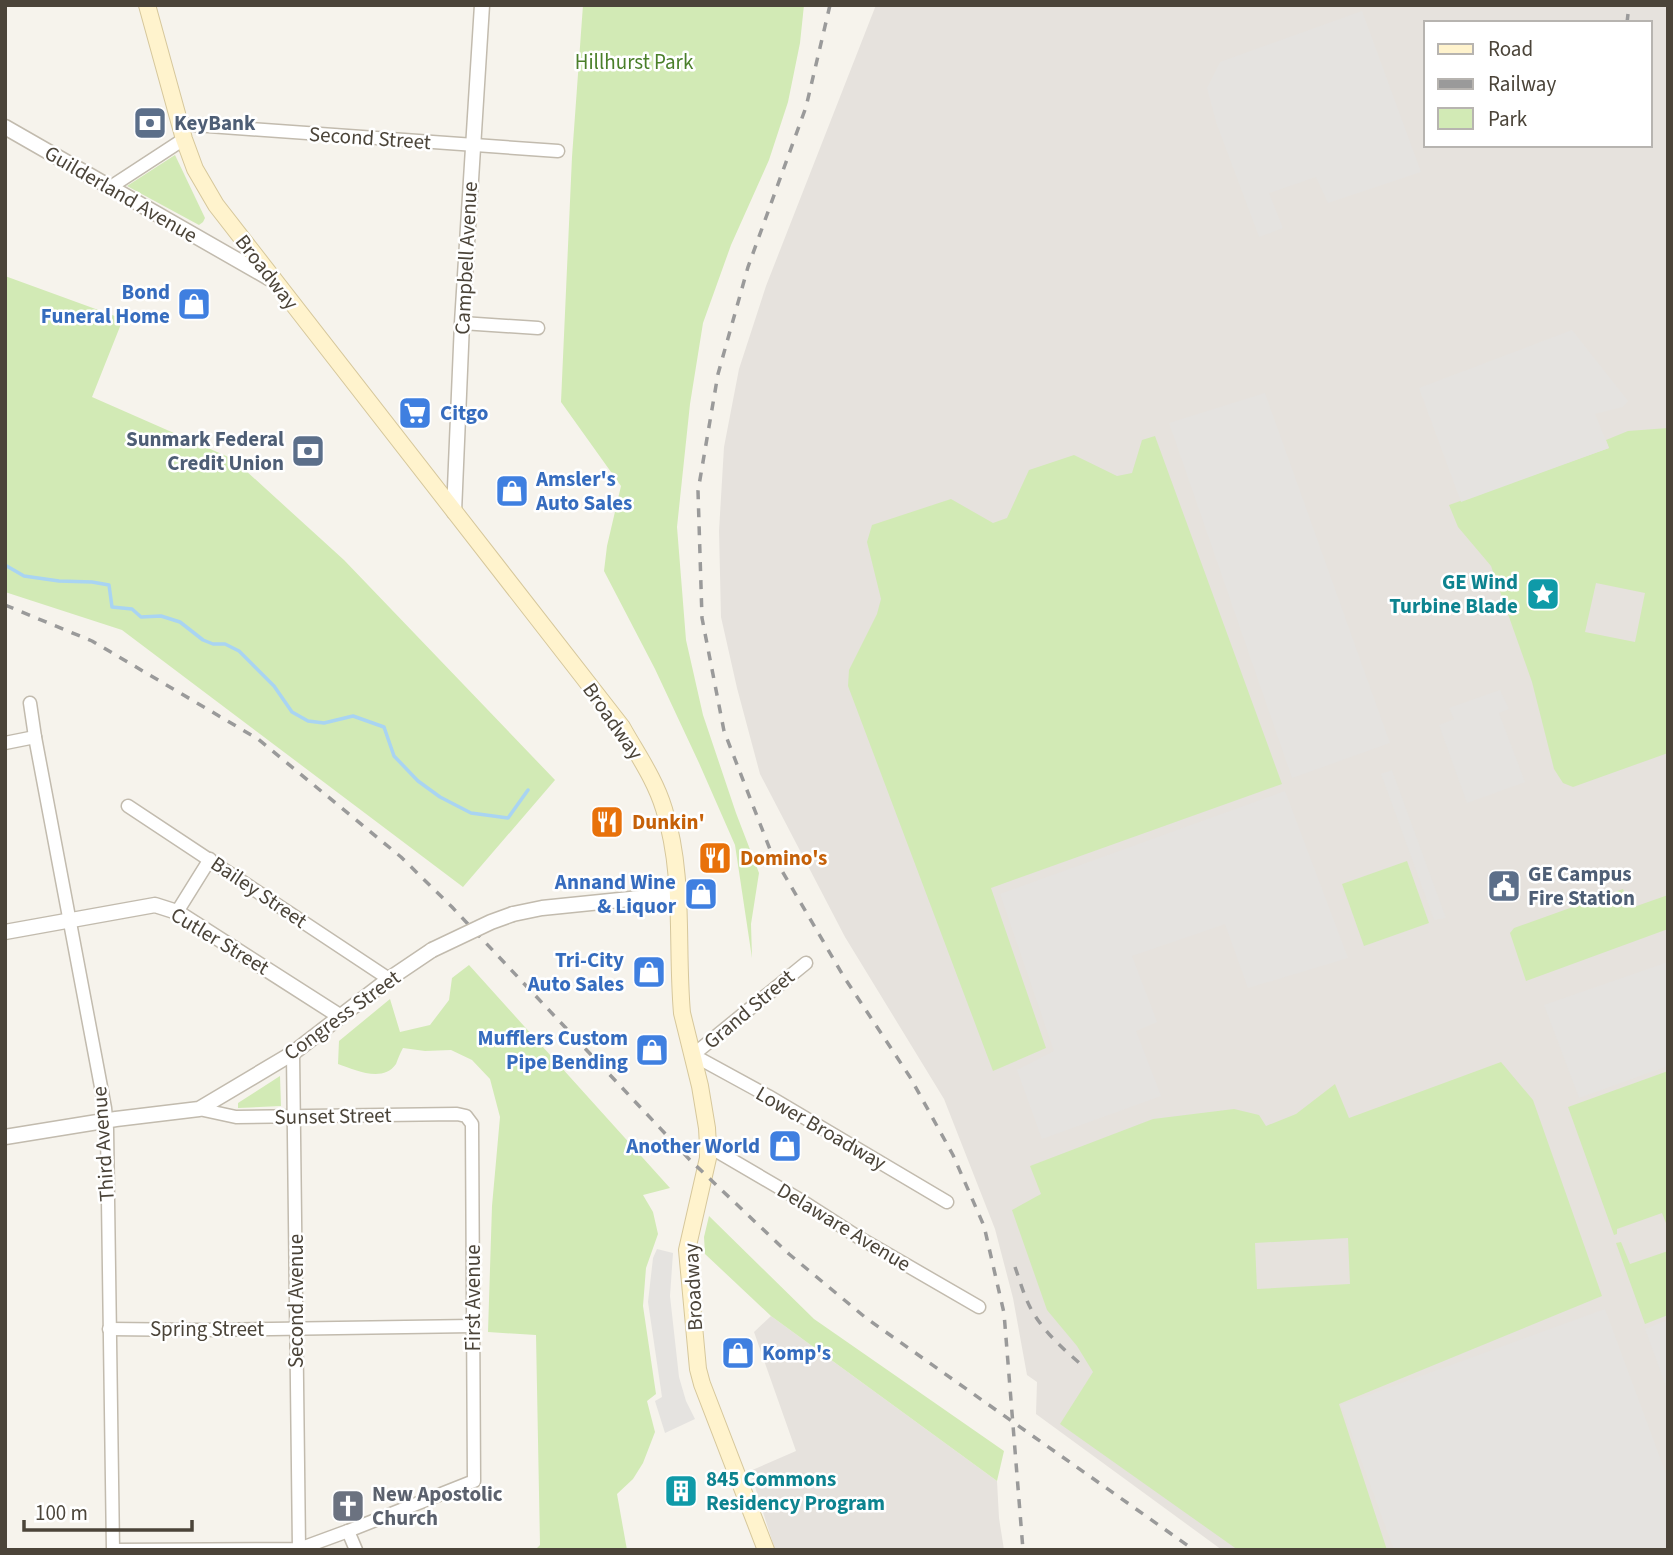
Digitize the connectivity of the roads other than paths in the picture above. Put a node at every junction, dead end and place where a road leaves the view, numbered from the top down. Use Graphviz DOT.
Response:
graph roads {
  1 [pos="147,5"];
  2 [pos="482,5"];
  3 [pos="5,127"];
  4 [pos="183,132"];
  5 [pos="472,145"];
  6 [pos="558,151"];
  7 [pos="109,188"];
  8 [pos="274,281"];
  9 [pos="462,323"];
  10 [pos="538,328"];
  11 [pos="454,512"];
  12 [pos="30,703"];
  13 [pos="35,737"];
  14 [pos="5,743"];
  15 [pos="128,806"];
  16 [pos="210,859"];
  17 [pos="679,894"];
  18 [pos="177,912"];
  19 [pos="70,920"];
  20 [pos="5,932"];
  21 [pos="806,963"];
  22 [pos="389,979"];
  23 [pos="341,1017"];
  24 [pos="293,1053"];
  25 [pos="693,1055"];
  26 [pos="200,1109"];
  27 [pos="466,1116"];
  28 [pos="295,1117"];
  29 [pos="106,1121"];
  30 [pos="5,1137"];
  31 [pos="708,1146"];
  32 [pos="947,1202"];
  33 [pos="979,1307"];
  34 [pos="473,1326"];
  35 [pos="109,1329"];
  36 [pos="297,1329"];
  37 [pos="348,1531"];
  38 [pos="299,1549"];
  39 [pos="113,1550"];
  40 [pos="356,1550"];
  41 [pos="766,1550"];
  1 -- 4 [label="main road, Broadway"];
  2 -- 5 [label="street, Campbell Avenue"];
  3 -- 7 [label="street, Guilderland Avenue"];
  4 -- 5 [label="street, Second Street"];
  4 -- 7 [label="street"];
  4 -- 8 [label="main road, Broadway"];
  5 -- 6 [label="street, Second Street"];
  5 -- 9 [label="street, Campbell Avenue"];
  7 -- 8 [label="street, Guilderland Avenue"];
  8 -- 11 [label="main road, Broadway"];
  9 -- 10 [label="street"];
  9 -- 11 [label="street, Campbell Avenue"];
  11 -- 17 [label="main road, Broadway"];
  12 -- 13 [label="street, Third Avenue"];
  13 -- 14 [label="street"];
  13 -- 19 [label="street, Third Avenue"];
  15 -- 16 [label="street, Bailey Street"];
  16 -- 18 [label="street"];
  16 -- 22 [label="street, Bailey Street"];
  17 -- 22 [label="street, Congress Street, bridge"];
  17 -- 25 [label="main road, Broadway"];
  18 -- 19 [label="street, Cutler Street"];
  18 -- 23 [label="street, Cutler Street"];
  19 -- 20 [label="street, Cutler Street"];
  19 -- 29 [label="street, Third Avenue"];
  21 -- 25 [label="street, Grand Street"];
  22 -- 23 [label="street, Congress Street"];
  23 -- 24 [label="street, Congress Street"];
  24 -- 26 [label="street, Congress Street"];
  24 -- 28 [label="street, Second Avenue"];
  25 -- 31 [label="main road, Broadway"];
  25 -- 32 [label="street, Lower Broadway"];
  26 -- 28 [label="street, Sunset Street"];
  26 -- 29 [label="street, Congress Street"];
  27 -- 28 [label="street, Sunset Street"];
  27 -- 34 [label="street, First Avenue"];
  28 -- 36 [label="street, Second Avenue"];
  29 -- 30 [label="street, Congress Street"];
  29 -- 35 [label="street, Third Avenue"];
  31 -- 33 [label="street, Delaware Avenue"];
  31 -- 41 [label="main road, Broadway"];
  34 -- 36 [label="street, Spring Street"];
  34 -- 37 [label="street, First Avenue"];
  35 -- 36 [label="street, Spring Street"];
  35 -- 39 [label="street, Third Avenue"];
  36 -- 38 [label="street, Second Avenue"];
  37 -- 38 [label="street"];
  37 -- 40 [label="street"];
  38 -- 39 [label="street"];
}
